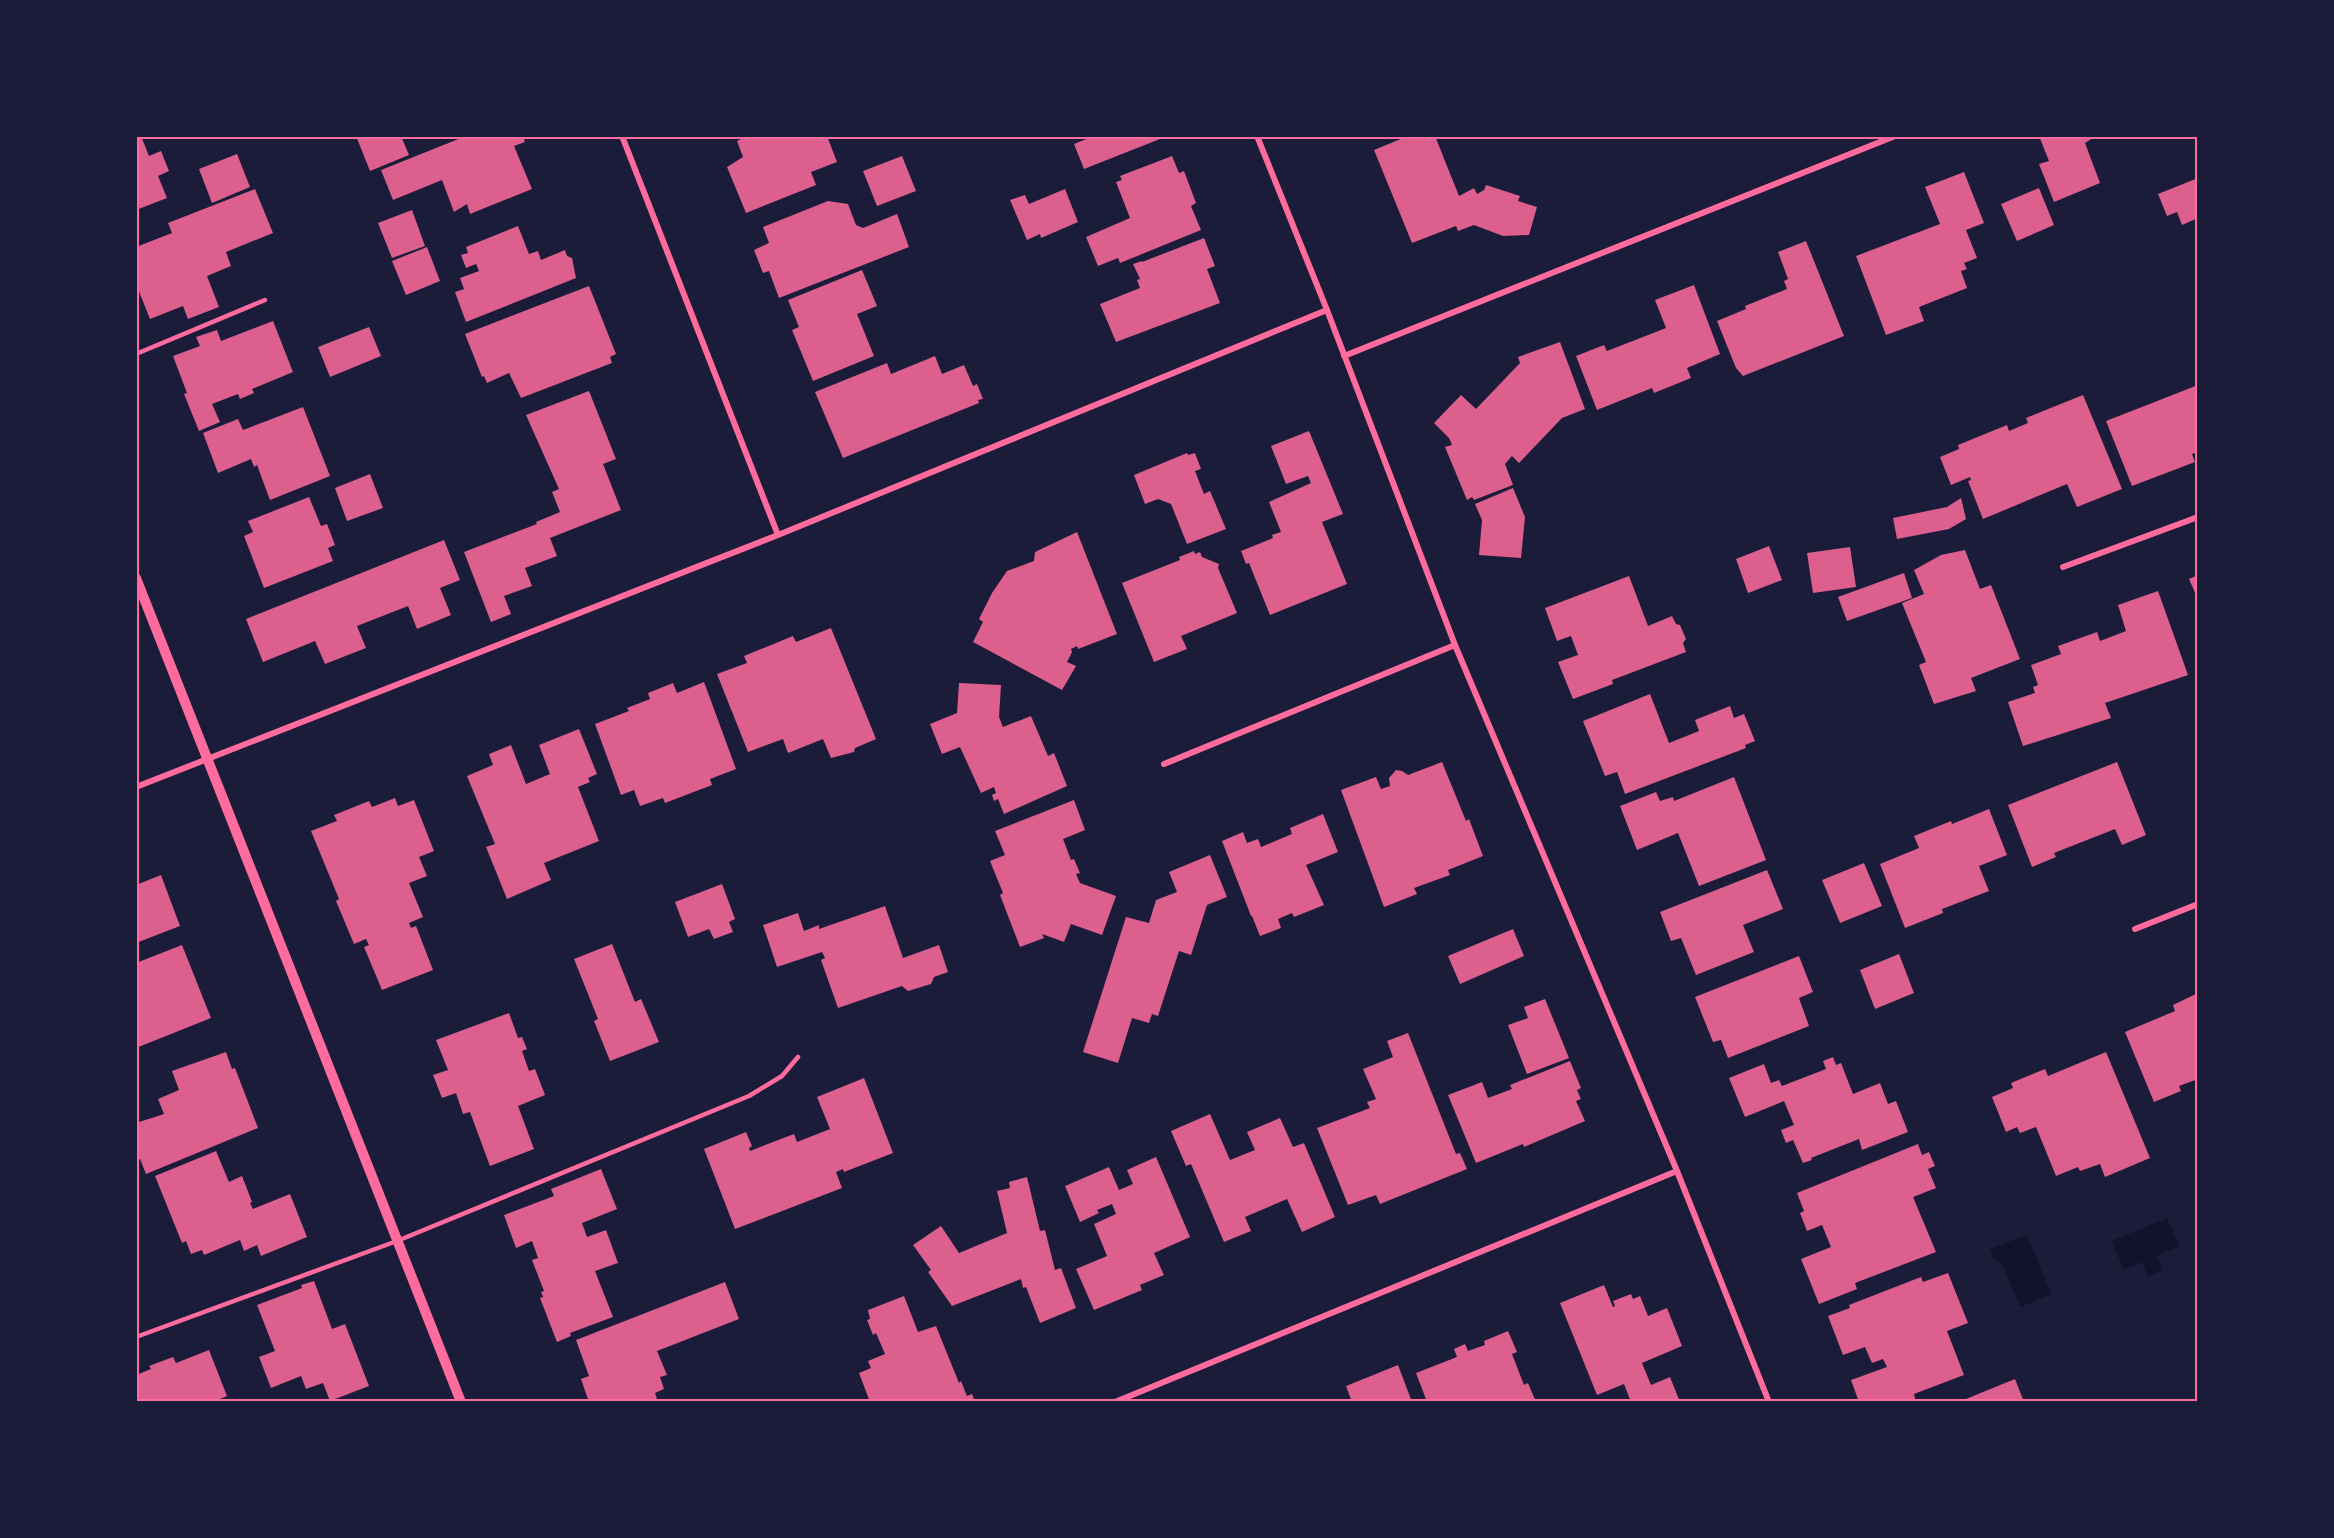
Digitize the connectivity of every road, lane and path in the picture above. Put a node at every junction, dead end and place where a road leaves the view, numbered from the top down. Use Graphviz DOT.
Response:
graph roads {
  1 [pos="622,136"];
  2 [pos="1257,136"];
  3 [pos="1895,136"];
  4 [pos="265,300"];
  5 [pos="1327,310"];
  6 [pos="136,354"];
  7 [pos="1344,356"];
  8 [pos="2198,517"];
  9 [pos="778,535"];
  10 [pos="2063,567"];
  11 [pos="136,578"];
  12 [pos="1455,645"];
  13 [pos="207,760"];
  14 [pos="1164,764"];
  15 [pos="136,788"];
  16 [pos="2198,903"];
  17 [pos="2135,929"];
  18 [pos="798,1057"];
  19 [pos="1677,1171"];
  20 [pos="398,1241"];
  21 [pos="136,1337"];
  22 [pos="461,1401"];
  23 [pos="1115,1401"];
  24 [pos="1769,1401"];
  1 -- 9 [label="street"];
  2 -- 5 [label="street"];
  3 -- 7 [label="street"];
  4 -- 6 [label="lane"];
  5 -- 7 [label="street"];
  5 -- 9 [label="street"];
  7 -- 12 [label="street"];
  8 -- 10 [label="street"];
  9 -- 13 [label="street"];
  11 -- 13 [label="street"];
  12 -- 14 [label="street"];
  12 -- 19 [label="street"];
  13 -- 15 [label="street"];
  13 -- 20 [label="street"];
  16 -- 17 [label="street"];
  18 -- 20 [label="lane"];
  19 -- 23 [label="street"];
  19 -- 24 [label="street"];
  20 -- 21 [label="lane"];
  20 -- 22 [label="street"];
}
